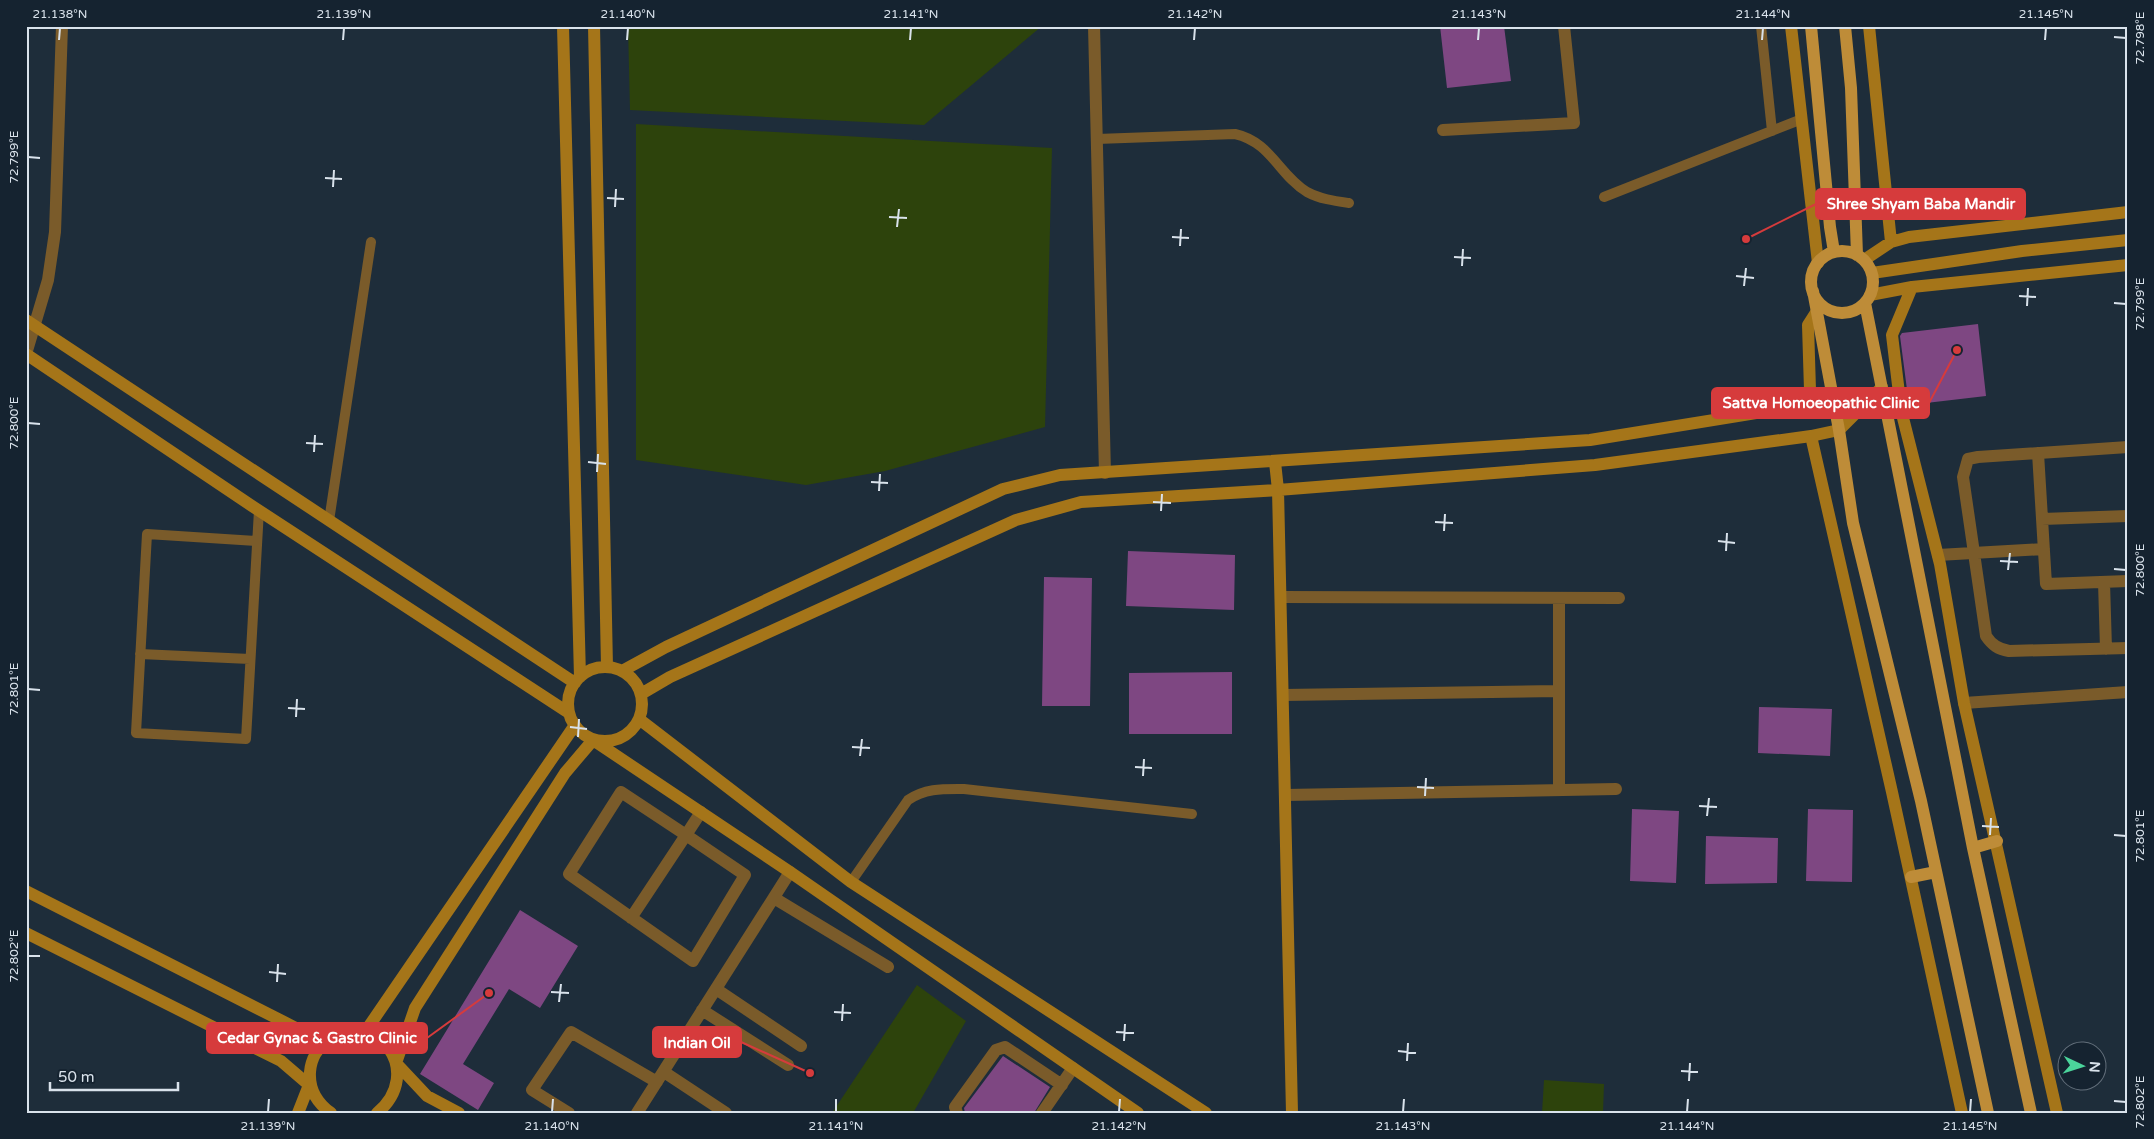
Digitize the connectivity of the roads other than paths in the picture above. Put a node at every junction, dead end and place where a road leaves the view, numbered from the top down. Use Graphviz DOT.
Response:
graph roads {
  1 [pos="62,26"];
  2 [pos="563,26"];
  3 [pos="594,26"];
  4 [pos="1094,26"];
  5 [pos="1564,26"];
  6 [pos="1761,26"];
  7 [pos="1791,26"];
  8 [pos="1811,26"];
  9 [pos="1845,26"];
  10 [pos="1869,26"];
  11 [pos="1802,120"];
  12 [pos="1443,130"];
  13 [pos="1772,131"];
  14 [pos="1097,139"];
  15 [pos="1604,198"];
  16 [pos="1349,203"];
  17 [pos="2128,212"];
  18 [pos="2128,240"];
  19 [pos="371,242"];
  20 [pos="1891,242"];
  21 [pos="1834,252"];
  22 [pos="1861,257"];
  23 [pos="1818,263"];
  24 [pos="2128,265"];
  25 [pos="1872,273"];
  26 [pos="1912,287"];
  27 [pos="1813,292"];
  28 [pos="1868,299"];
  29 [pos="1817,311"];
  30 [pos="31,322"];
  31 [pos="26,354"];
  32 [pos="1882,387"];
  33 [pos="1839,430"];
  34 [pos="1810,436"];
  35 [pos="2128,447"];
  36 [pos="2038,453"];
  37 [pos="1275,462"];
  38 [pos="1106,473"];
  39 [pos="1278,490"];
  40 [pos="259,510"];
  41 [pos="2128,516"];
  42 [pos="2042,518"];
  43 [pos="330,521"];
  44 [pos="258,541"];
  45 [pos="2044,549"];
  46 [pos="1975,553"];
  47 [pos="1938,555"];
  48 [pos="2128,581"];
  49 [pos="2104,582"];
  50 [pos="1281,597"];
  51 [pos="1559,598"];
  52 [pos="1619,598"];
  53 [pos="2128,648"];
  54 [pos="2106,649"];
  55 [pos="140,654"];
  56 [pos="250,659"];
  57 [pos="607,667"];
  58 [pos="622,671"];
  59 [pos="578,680"];
  60 [pos="1558,691"];
  61 [pos="2128,692"];
  62 [pos="641,694"];
  63 [pos="1283,695"];
  64 [pos="1964,703"];
  65 [pos="572,719"];
  66 [pos="639,719"];
  67 [pos="593,740"];
  68 [pos="1559,789"];
  69 [pos="1616,789"];
  70 [pos="1285,795"];
  71 [pos="701,812"];
  72 [pos="1192,814"];
  73 [pos="686,835"];
  74 [pos="1997,841"];
  75 [pos="1973,848"];
  76 [pos="790,872"];
  77 [pos="1936,872"];
  78 [pos="1911,878"];
  79 [pos="851,882"];
  80 [pos="26,891"];
  81 [pos="774,898"];
  82 [pos="631,918"];
  83 [pos="26,933"];
  84 [pos="888,967"];
  85 [pos="716,989"];
  86 [pos="702,1010"];
  87 [pos="365,1032"];
  88 [pos="336,1035"];
  89 [pos="801,1046"];
  90 [pos="396,1062"];
  91 [pos="788,1065"];
  92 [pos="1073,1068"];
  93 [pos="660,1077"];
  94 [pos="309,1085"];
  95 [pos="1062,1085"];
  96 [pos="298,1113"];
  97 [pos="332,1113"];
  98 [pos="377,1113"];
  99 [pos="459,1113"];
  100 [pos="569,1113"];
  101 [pos="637,1113"];
  102 [pos="726,1113"];
  103 [pos="957,1113"];
  104 [pos="1042,1113"];
  105 [pos="1138,1113"];
  106 [pos="1206,1113"];
  107 [pos="1292,1113"];
  108 [pos="1962,1113"];
  109 [pos="1988,1113"];
  110 [pos="2031,1113"];
  111 [pos="2057,1113"];
  1 -- 30 [label="street"];
  2 -- 59 [label="main road"];
  3 -- 57 [label="main road"];
  4 -- 14 [label="street"];
  5 -- 12 [label="street"];
  6 -- 13 [label="lane"];
  7 -- 11 [label="main road"];
  8 -- 21 [label="main road"];
  9 -- 22 [label="main road"];
  10 -- 20 [label="main road"];
  11 -- 13 [label="lane"];
  11 -- 23 [label="main road"];
  13 -- 15 [label="lane"];
  14 -- 16 [label="lane"];
  14 -- 38 [label="street"];
  17 -- 20 [label="main road"];
  18 -- 25 [label="main road"];
  19 -- 43 [label="lane"];
  20 -- 22 [label="main road"];
  21 -- 22 [label="main road"];
  21 -- 23 [label="main road"];
  22 -- 25 [label="main road"];
  23 -- 27 [label="main road"];
  24 -- 26 [label="main road"];
  25 -- 28 [label="main road"];
  26 -- 28 [label="main road"];
  26 -- 47 [label="main road"];
  27 -- 28 [label="main road"];
  27 -- 29 [label="main road"];
  28 -- 32 [label="main road"];
  29 -- 33 [label="main road"];
  29 -- 37 [label="main road"];
  30 -- 31 [label="street"];
  30 -- 43 [label="main road"];
  31 -- 40 [label="main road"];
  32 -- 33 [label="main road"];
  32 -- 75 [label="main road"];
  33 -- 34 [label="main road"];
  33 -- 77 [label="main road"];
  34 -- 39 [label="main road"];
  34 -- 78 [label="main road"];
  35 -- 36 [label="street"];
  36 -- 42 [label="street"];
  36 -- 46 [label="street"];
  37 -- 38 [label="main road"];
  37 -- 39 [label="main road"];
  38 -- 58 [label="main road"];
  39 -- 50 [label="main road"];
  39 -- 62 [label="main road"];
  40 -- 44 [label="lane"];
  40 -- 65 [label="main road"];
  41 -- 42 [label="street"];
  42 -- 45 [label="street"];
  43 -- 59 [label="main road"];
  44 -- 55 [label="lane"];
  44 -- 56 [label="lane"];
  45 -- 46 [label="street"];
  45 -- 49 [label="street"];
  46 -- 47 [label="street"];
  46 -- 54 [label="street"];
  47 -- 64 [label="main road"];
  48 -- 49 [label="street"];
  49 -- 54 [label="street"];
  50 -- 51 [label="street"];
  50 -- 63 [label="main road"];
  51 -- 52 [label="street"];
  51 -- 60 [label="street"];
  53 -- 54 [label="street"];
  55 -- 56 [label="lane"];
  55 -- 56 [label="lane"];
  57 -- 58 [label="main road"];
  57 -- 59 [label="main road"];
  58 -- 62 [label="main road"];
  59 -- 65 [label="main road"];
  60 -- 63 [label="street"];
  60 -- 68 [label="street"];
  61 -- 64 [label="street"];
  62 -- 66 [label="main road"];
  63 -- 70 [label="main road"];
  64 -- 74 [label="main road"];
  65 -- 67 [label="main road"];
  65 -- 87 [label="main road"];
  66 -- 67 [label="main road"];
  66 -- 79 [label="main road"];
  67 -- 71 [label="main road"];
  67 -- 90 [label="main road"];
  68 -- 69 [label="street"];
  68 -- 70 [label="street"];
  70 -- 107 [label="main road"];
  71 -- 73 [label="street"];
  71 -- 76 [label="main road"];
  72 -- 79 [label="lane"];
  73 -- 82 [label="street"];
  73 -- 82 [label="street"];
  73 -- 82 [label="street"];
  74 -- 75 [label="main road"];
  74 -- 111 [label="main road"];
  75 -- 110 [label="main road"];
  76 -- 81 [label="street"];
  76 -- 92 [label="main road"];
  77 -- 78 [label="main road"];
  77 -- 109 [label="main road"];
  78 -- 108 [label="main road"];
  79 -- 106 [label="main road"];
  80 -- 88 [label="main road"];
  81 -- 84 [label="street"];
  81 -- 85 [label="street"];
  83 -- 94 [label="main road"];
  85 -- 86 [label="street"];
  85 -- 89 [label="street"];
  86 -- 91 [label="street"];
  86 -- 93 [label="street"];
  87 -- 88 [label="main road"];
  87 -- 90 [label="main road"];
  88 -- 94 [label="main road"];
  90 -- 98 [label="main road"];
  90 -- 99 [label="main road"];
  92 -- 95 [label="street"];
  92 -- 105 [label="main road"];
  93 -- 100 [label="street"];
  93 -- 101 [label="street"];
  93 -- 102 [label="street"];
  94 -- 96 [label="main road"];
  94 -- 97 [label="main road"];
  95 -- 103 [label="street"];
  95 -- 104 [label="street"];
}
